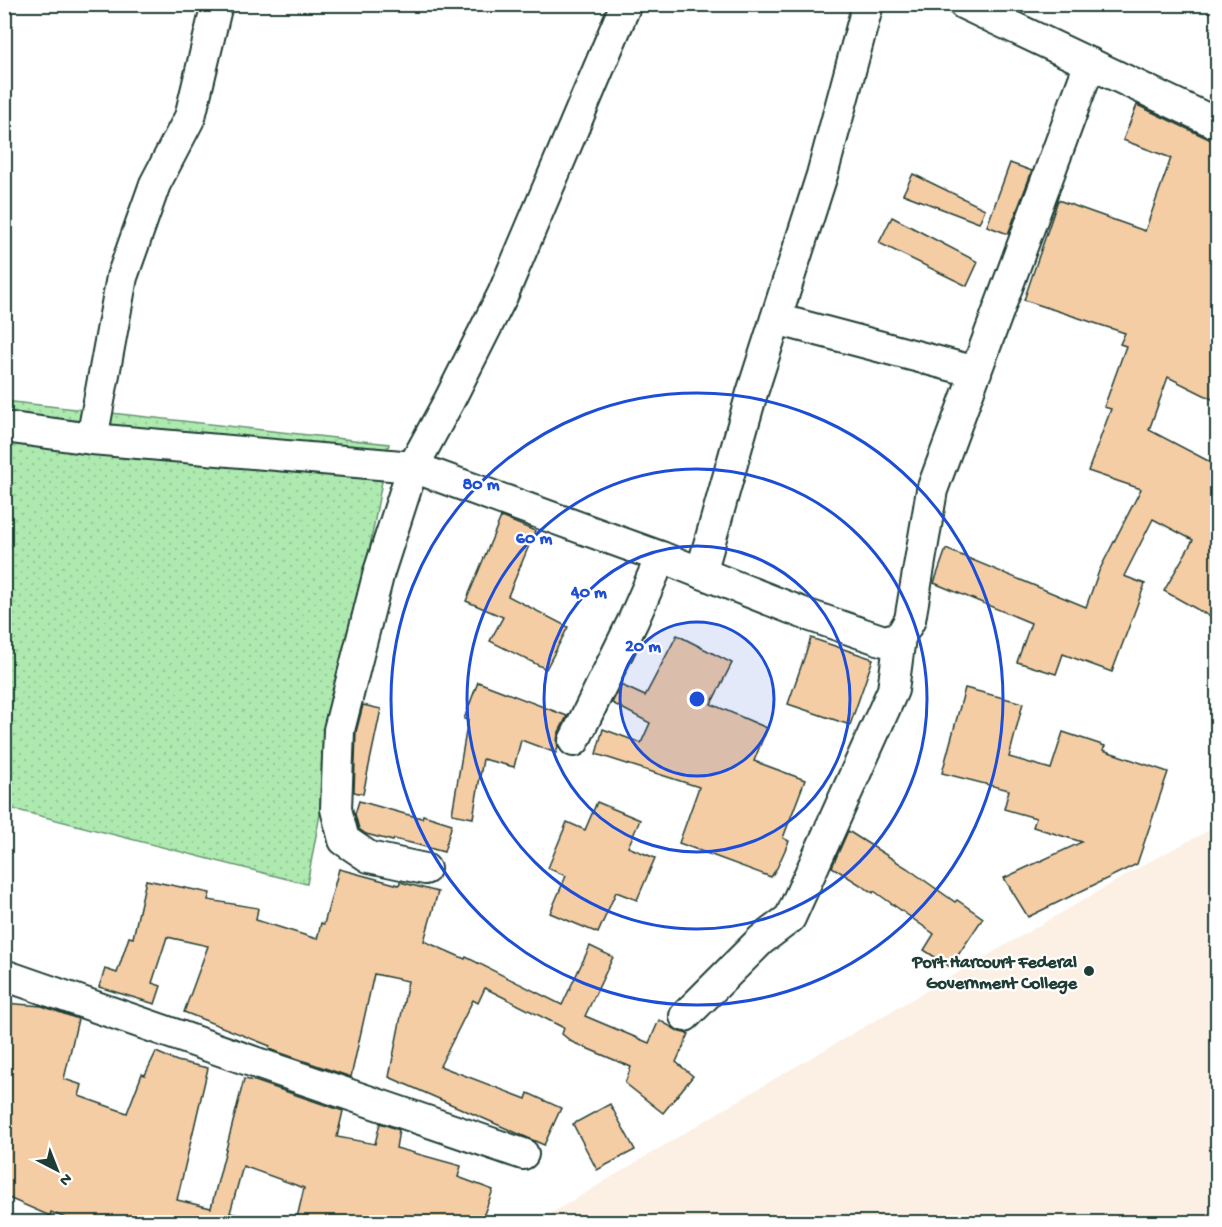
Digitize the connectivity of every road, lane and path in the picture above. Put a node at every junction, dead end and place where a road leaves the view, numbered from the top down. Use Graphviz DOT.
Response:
graph roads {
  1 [pos="217,4"];
  2 [pos="626,4"];
  3 [pos="868,4"];
  4 [pos="964,4"];
  5 [pos="1090,63"];
  6 [pos="1218,124"];
  7 [pos="776,319"];
  8 [pos="976,372"];
  9 [pos="4,428"];
  10 [pos="92,439"];
  11 [pos="413,467"];
  12 [pos="661,557"];
  13 [pos="701,573"];
  14 [pos="900,637"];
  15 [pos="574,741"];
  16 [pos="425,869"];
  17 [pos="4,975"];
  18 [pos="685,1016"];
  19 [pos="523,1154"];
  1 -- 10 [label="street"];
  2 -- 11 [label="street"];
  3 -- 7 [label="street"];
  4 -- 5 [label="street"];
  5 -- 6 [label="street"];
  5 -- 8 [label="street"];
  7 -- 8 [label="street"];
  7 -- 13 [label="street"];
  8 -- 14 [label="street"];
  9 -- 10 [label="street"];
  10 -- 11 [label="street"];
  11 -- 12 [label="street"];
  11 -- 16 [label="street"];
  12 -- 13 [label="street"];
  12 -- 15 [label="street"];
  13 -- 14 [label="street"];
  14 -- 18 [label="street"];
  17 -- 19 [label="street"];
}
